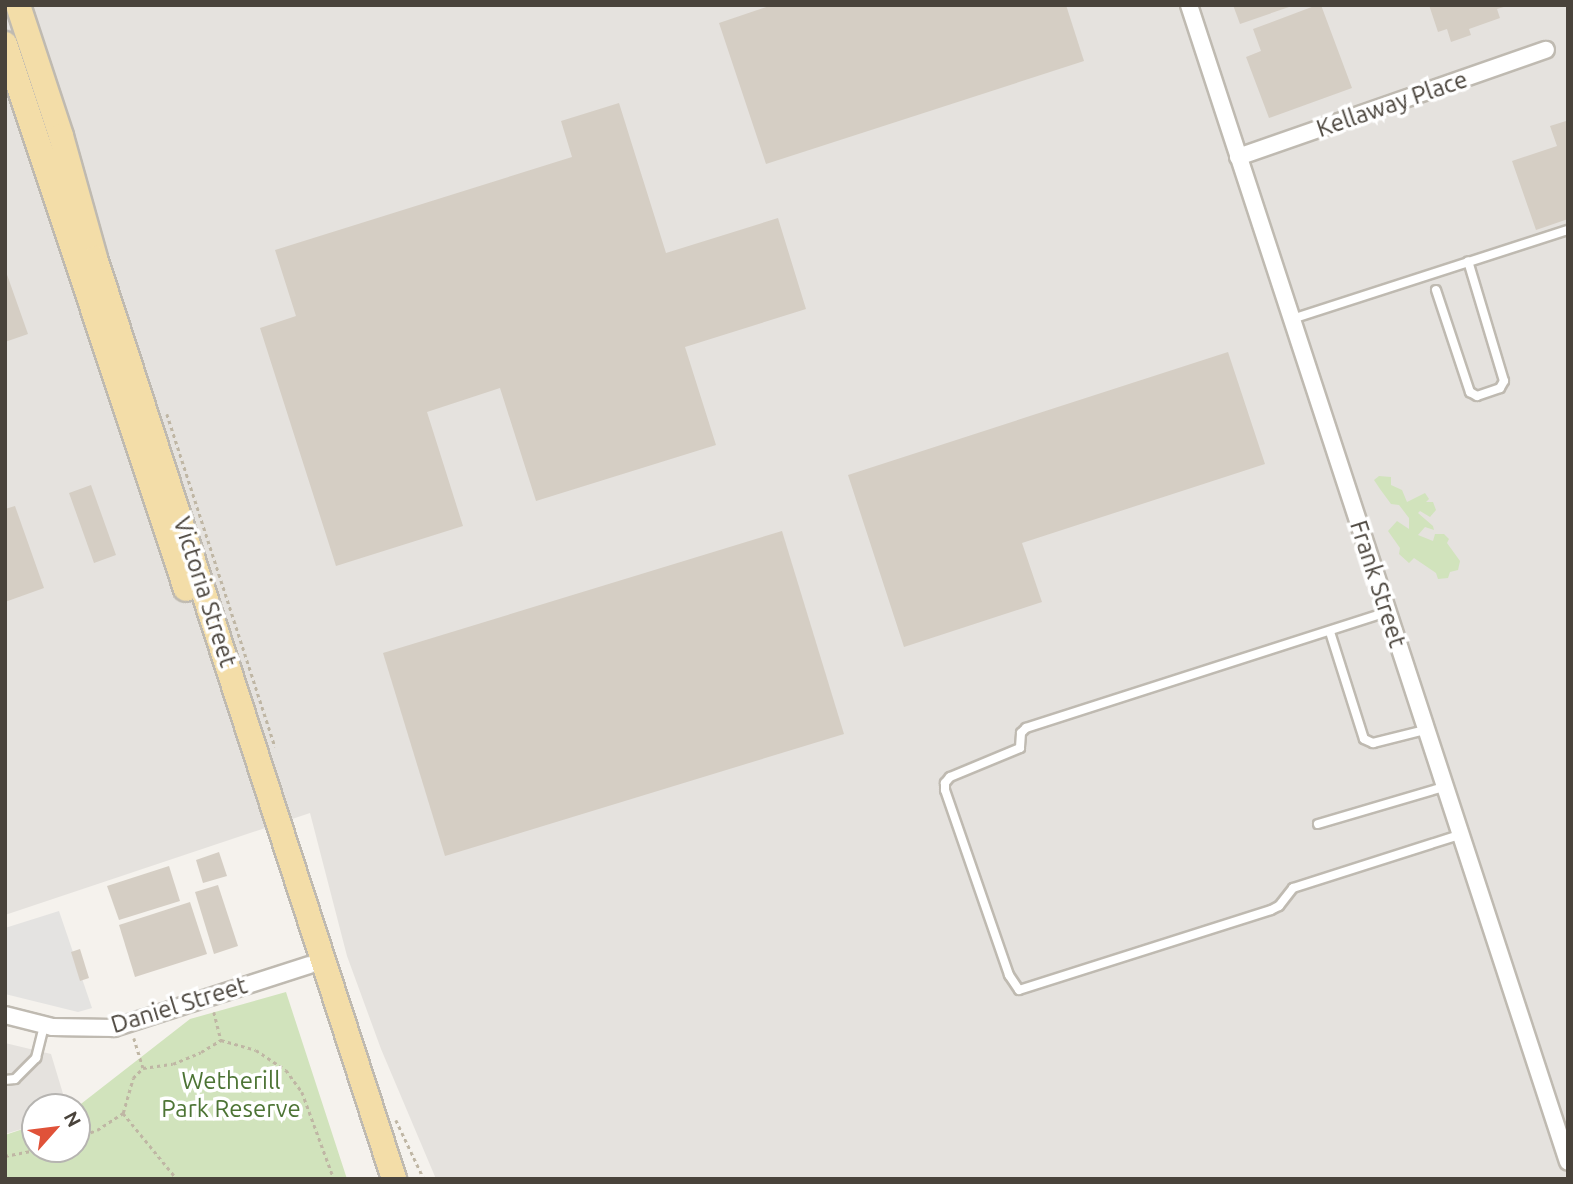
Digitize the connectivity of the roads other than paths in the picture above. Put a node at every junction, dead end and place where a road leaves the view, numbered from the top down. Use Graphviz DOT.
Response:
graph roads {
  1 [pos="18,5"];
  2 [pos="1189,5"];
  3 [pos="5,44"];
  4 [pos="1546,51"];
  5 [pos="1238,157"];
  6 [pos="1568,230"];
  7 [pos="1468,261"];
  8 [pos="1436,290"];
  9 [pos="1292,319"];
  10 [pos="1387,612"];
  11 [pos="1330,632"];
  12 [pos="1425,730"];
  13 [pos="1444,787"];
  14 [pos="1318,824"];
  15 [pos="1460,835"];
  16 [pos="309,965"];
  17 [pos="5,1015"];
  18 [pos="44,1025"];
  19 [pos="5,1080"];
  20 [pos="1568,1162"];
  21 [pos="377,1179"];
  22 [pos="394,1179"];
  1 -- 22 [label="main road, Victoria Street"];
  2 -- 5 [label="street, Frank Street"];
  3 -- 16 [label="main road, Victoria Street"];
  4 -- 5 [label="street, Kellaway Place"];
  5 -- 9 [label="street, Frank Street"];
  6 -- 7 [label="lane"];
  7 -- 8 [label="lane"];
  7 -- 9 [label="lane"];
  9 -- 10 [label="street, Frank Street"];
  10 -- 11 [label="lane"];
  10 -- 12 [label="street, Frank Street"];
  11 -- 12 [label="lane"];
  11 -- 15 [label="lane"];
  12 -- 13 [label="street, Frank Street"];
  13 -- 14 [label="lane"];
  13 -- 15 [label="street, Frank Street"];
  15 -- 20 [label="street, Frank Street"];
  16 -- 18 [label="street, Daniel Street"];
  16 -- 21 [label="main road, Victoria Street"];
  17 -- 18 [label="street, Daniel Street"];
  18 -- 19 [label="lane"];
}
